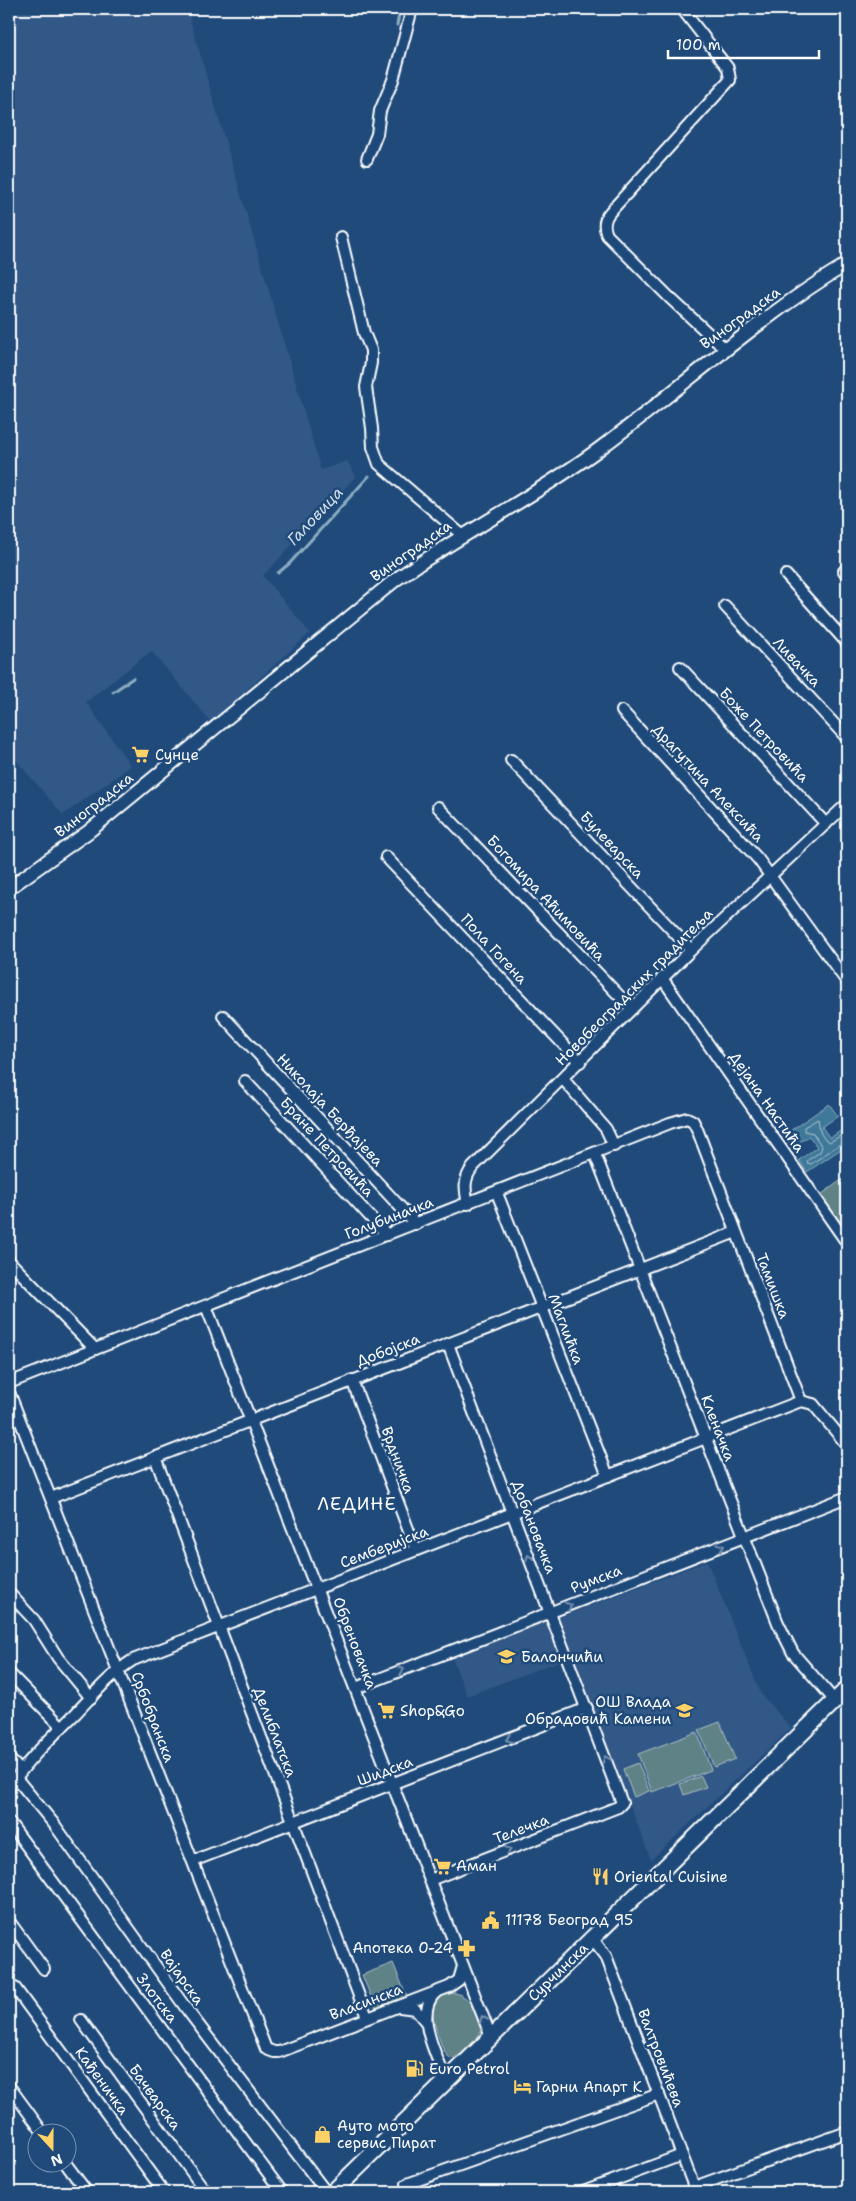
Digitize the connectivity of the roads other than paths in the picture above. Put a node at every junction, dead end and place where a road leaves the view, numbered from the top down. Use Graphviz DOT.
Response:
graph roads {
  1 [pos="412,9"];
  2 [pos="682,9"];
  3 [pos="367,159"];
  4 [pos="341,237"];
  5 [pos="847,264"];
  6 [pos="725,349"];
  7 [pos="462,535"];
  8 [pos="786,575"];
  9 [pos="725,606"];
  10 [pos="847,643"];
  11 [pos="680,667"];
  12 [pos="622,711"];
  13 [pos="847,738"];
  14 [pos="511,760"];
  15 [pos="847,804"];
  16 [pos="438,806"];
  17 [pos="826,824"];
  18 [pos="386,856"];
  19 [pos="771,876"];
  20 [pos="9,888"];
  21 [pos="691,950"];
  22 [pos="662,978"];
  23 [pos="847,982"];
  24 [pos="632,1009"];
  25 [pos="223,1016"];
  26 [pos="580,1062"];
  27 [pos="563,1080"];
  28 [pos="245,1081"];
  29 [pos="693,1121"];
  30 [pos="614,1146"];
  31 [pos="595,1154"];
  32 [pos="496,1193"];
  33 [pos="468,1204"];
  34 [pos="416,1224"];
  35 [pos="736,1232"];
  36 [pos="387,1235"];
  37 [pos="847,1243"];
  38 [pos="9,1260"];
  39 [pos="641,1270"];
  40 [pos="206,1306"];
  41 [pos="542,1308"];
  42 [pos="448,1344"];
  43 [pos="95,1349"];
  44 [pos="352,1380"];
  45 [pos="9,1383"];
  46 [pos="9,1392"];
  47 [pos="801,1401"];
  48 [pos="252,1420"];
  49 [pos="706,1438"];
  50 [pos="847,1445"];
  51 [pos="155,1457"];
  52 [pos="608,1476"];
  53 [pos="847,1497"];
  54 [pos="51,1498"];
  55 [pos="513,1513"];
  56 [pos="744,1538"];
  57 [pos="416,1550"];
  58 [pos="318,1589"];
  59 [pos="9,1594"];
  60 [pos="550,1613"];
  61 [pos="219,1626"];
  62 [pos="119,1670"];
  63 [pos="9,1673"];
  64 [pos="356,1688"];
  65 [pos="847,1689"];
  66 [pos="91,1698"];
  67 [pos="835,1701"];
  68 [pos="587,1708"];
  69 [pos="62,1727"];
  70 [pos="9,1759"];
  71 [pos="18,1774"];
  72 [pos="392,1784"];
  73 [pos="9,1788"];
  74 [pos="622,1804"];
  75 [pos="9,1822"];
  76 [pos="294,1822"];
  77 [pos="193,1861"];
  78 [pos="430,1880"];
  79 [pos="9,1921"];
  80 [pos="592,1938"];
  81 [pos="463,1966"];
  82 [pos="44,1969"];
  83 [pos="449,1987"];
  84 [pos="15,1988"];
  85 [pos="437,1991"];
  86 [pos="473,1992"];
  87 [pos="397,2006"];
  88 [pos="367,2017"];
  89 [pos="81,2020"];
  90 [pos="426,2022"];
  91 [pos="490,2037"];
  92 [pos="269,2051"];
  93 [pos="446,2081"];
  94 [pos="9,2086"];
  95 [pos="659,2094"];
  96 [pos="37,2124"];
  97 [pos="847,2132"];
  98 [pos="682,2156"];
  99 [pos="74,2174"];
  100 [pos="407,2184"];
  101 [pos="695,2190"];
  102 [pos="87,2192"];
  103 [pos="164,2192"];
  104 [pos="206,2192"];
  105 [pos="282,2192"];
  106 [pos="326,2192"];
  107 [pos="334,2192"];
  108 [pos="583,2192"];
  1 -- 3 [label="street"];
  2 -- 6 [label="street"];
  4 -- 7 [label="street"];
  5 -- 6 [label="street, Виноградска"];
  6 -- 7 [label="street, Виноградска"];
  7 -- 20 [label="street, Виноградска"];
  8 -- 10 [label="street"];
  9 -- 13 [label="street, Ливачка"];
  11 -- 17 [label="street, Боже Петровића"];
  12 -- 19 [label="street, Драгутина Алексића"];
  14 -- 21 [label="street, Булеварска"];
  15 -- 17 [label="street, Новобеоградских градитеља"];
  16 -- 24 [label="street, Богомира Аћимовића"];
  17 -- 19 [label="street, Новобеоградских градитеља"];
  18 -- 26 [label="street, Пола Гогена"];
  19 -- 21 [label="street, Новобеоградских градитеља"];
  19 -- 23 [label="street, Драгутина Алексића"];
  21 -- 22 [label="street, Новобеоградских градитеља"];
  22 -- 24 [label="street, Новобеоградских градитеља"];
  22 -- 37 [label="street, Дејана Настића"];
  24 -- 26 [label="street, Новобеоградских градитеља"];
  25 -- 34 [label="street, Николаја Берђајева"];
  26 -- 27 [label="street, Новобеоградских градитеља"];
  27 -- 30 [label="street"];
  27 -- 33 [label="street, Новобеоградских градитеља"];
  28 -- 36 [label="street, Бране Петровића"];
  29 -- 30 [label="street, Голубиначка"];
  29 -- 35 [label="street, Тамишка"];
  30 -- 31 [label="street, Голубиначка"];
  31 -- 32 [label="street, Голубиначка"];
  31 -- 39 [label="street, Кленачка"];
  32 -- 33 [label="street, Голубиначка"];
  32 -- 41 [label="street, Маглићка"];
  33 -- 34 [label="street, Голубиначка"];
  34 -- 36 [label="street, Голубиначка"];
  35 -- 39 [label="street, Добојска"];
  35 -- 47 [label="street, Тамишка"];
  36 -- 40 [label="street, Голубиначка"];
  38 -- 43 [label="street"];
  39 -- 41 [label="street, Добојска"];
  39 -- 49 [label="street, Кленачка"];
  40 -- 43 [label="street, Голубиначка"];
  40 -- 48 [label="street, Обреновачка"];
  41 -- 42 [label="street, Добојска"];
  41 -- 52 [label="street, Маглићка"];
  42 -- 44 [label="street, Добојска"];
  42 -- 55 [label="street, Добановачка"];
  43 -- 45 [label="street, Голубиначка"];
  44 -- 48 [label="street, Добојска"];
  44 -- 57 [label="street, Врдничка"];
  46 -- 54 [label="street, Србобранска"];
  47 -- 49 [label="street, Семберијска"];
  47 -- 50 [label="street"];
  48 -- 51 [label="street, Добојска"];
  48 -- 58 [label="street, Обреновачка"];
  49 -- 52 [label="street, Семберијска"];
  49 -- 56 [label="street, Кленачка"];
  51 -- 54 [label="street, Добојска"];
  51 -- 61 [label="street, Делиблатска"];
  52 -- 55 [label="street, Семберијска"];
  53 -- 56 [label="street, Румска"];
  54 -- 62 [label="street, Србобранска"];
  55 -- 57 [label="street, Семберијска"];
  60 -- 55 [label="street, Добановачка, one-way"];
  60 -- 56 [label="street, Румска, one-way"];
  56 -- 67 [label="street, Кленачка"];
  57 -- 58 [label="street, Семберијска"];
  58 -- 61 [label="street, Семберијска"];
  58 -- 64 [label="street, Обреновачка"];
  59 -- 66 [label="street"];
  64 -- 60 [label="street, Румска, one-way"];
  60 -- 68 [label="street, Добановачка"];
  61 -- 62 [label="street, Семберијска"];
  61 -- 76 [label="street, Делиблатска"];
  62 -- 66 [label="street, Семберијска"];
  62 -- 77 [label="street, Србобранска"];
  63 -- 69 [label="street"];
  64 -- 72 [label="street, Обреновачка"];
  65 -- 67 [label="main road, Сурчинска"];
  66 -- 69 [label="street, Семберијска"];
  67 -- 80 [label="main road, Сурчинска"];
  68 -- 72 [label="street, Шидска, one-way"];
  74 -- 68 [label="street, Добановачка, one-way"];
  69 -- 71 [label="street, Семберијска"];
  70 -- 71 [label="street, Вајарска"];
  71 -- 73 [label="street, Семберијска"];
  71 -- 106 [label="street, Вајарска"];
  72 -- 76 [label="street, Шидска"];
  72 -- 78 [label="street, Обреновачка"];
  78 -- 74 [label="street, Телечка, one-way"];
  75 -- 105 [label="street, Злотска"];
  76 -- 77 [label="street, Шидска"];
  76 -- 88 [label="street, Делиблатска"];
  77 -- 92 [label="street, Србобранска"];
  78 -- 81 [label="street, Обреновачка"];
  79 -- 82 [label="street"];
  80 -- 91 [label="main road, Сурчинска"];
  80 -- 95 [label="street, Валтровићева"];
  81 -- 83 [label="street"];
  81 -- 86 [label="street, Обреновачка"];
  83 -- 85 [label="street, Власинска"];
  83 -- 86 [label="street"];
  84 -- 103 [label="street, Кађеничка"];
  85 -- 87 [label="street, Власинска"];
  85 -- 90 [label="street"];
  91 -- 86 [label="street, Обреновачка, one-way"];
  87 -- 88 [label="street, Власинска"];
  87 -- 90 [label="street"];
  88 -- 92 [label="street, Власинска"];
  89 -- 104 [label="street, Бачварска"];
  90 -- 93 [label="street"];
  91 -- 93 [label="main road, Сурчинска"];
  93 -- 107 [label="main road, Сурчинска"];
  94 -- 96 [label="street"];
  95 -- 98 [label="street, Валтровићева"];
  95 -- 100 [label="street"];
  97 -- 101 [label="street"];
  98 -- 101 [label="street, Валтровићева"];
  98 -- 108 [label="street"];
  99 -- 102 [label="street"];
}
